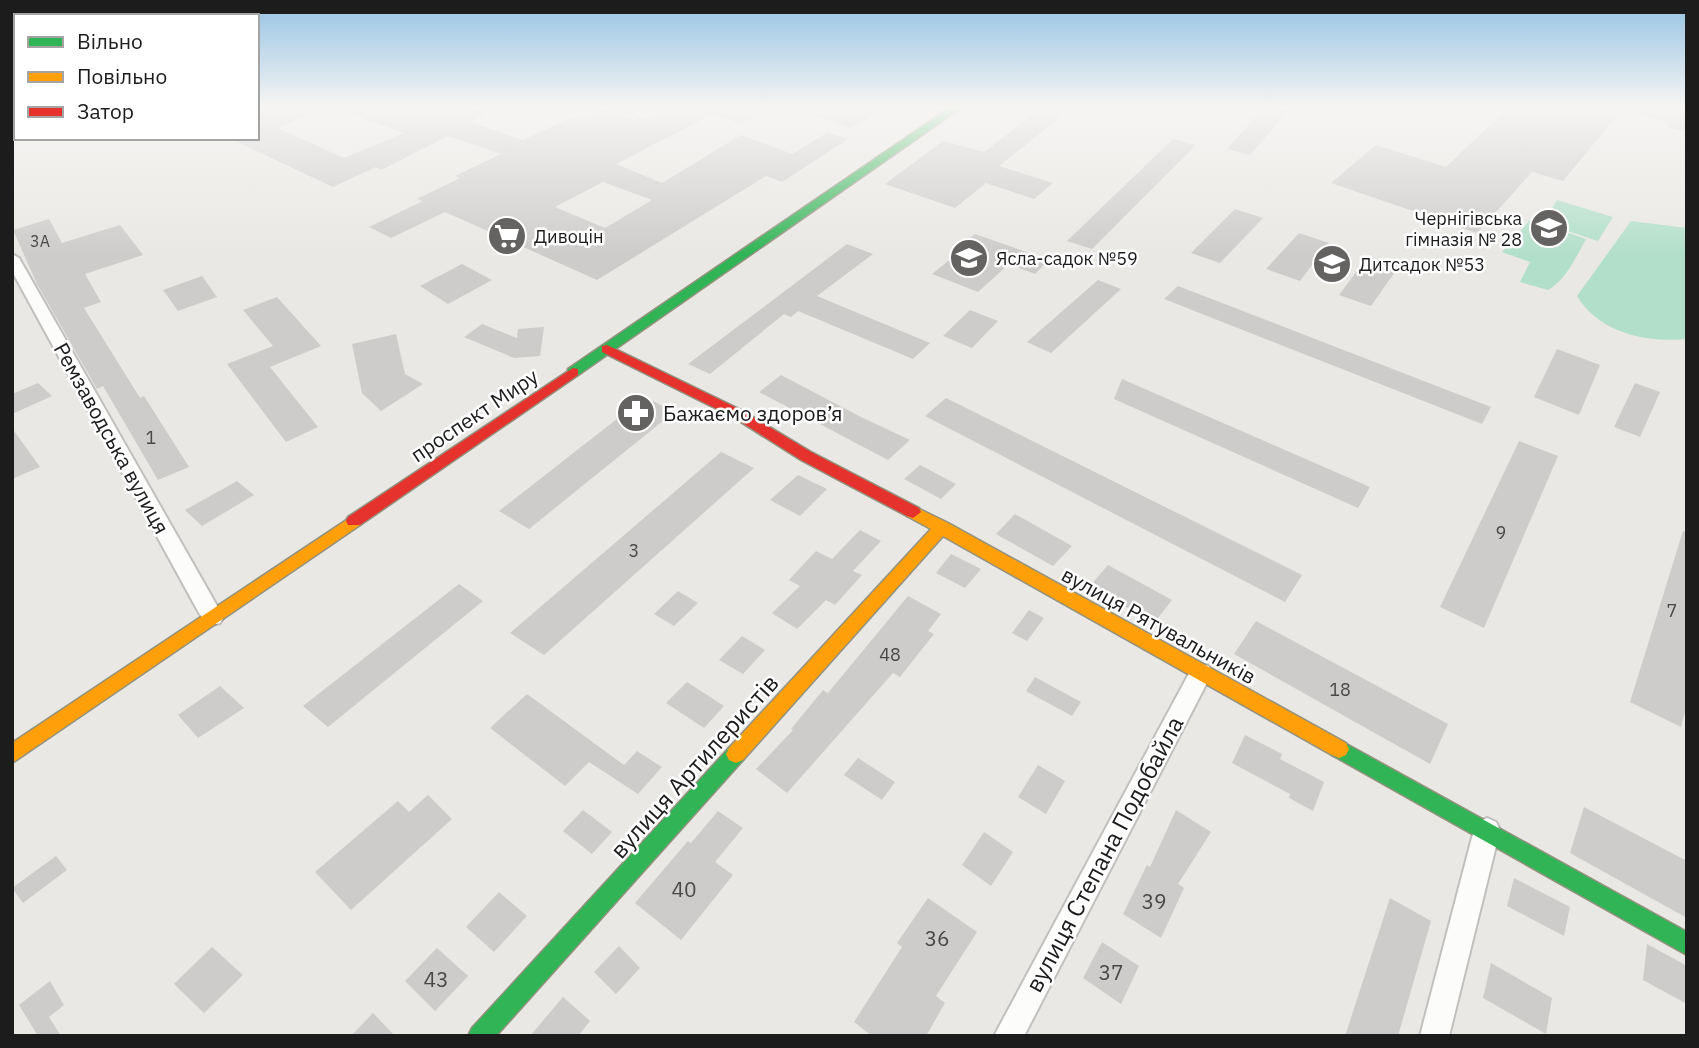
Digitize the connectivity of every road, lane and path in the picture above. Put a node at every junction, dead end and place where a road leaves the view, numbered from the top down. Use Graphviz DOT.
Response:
graph roads {
  1 [pos="886,156"];
  2 [pos="12,258"];
  3 [pos="607,349"];
  4 [pos="942,527"];
  5 [pos="214,617"];
  6 [pos="1201,673"];
  7 [pos="12,754"];
  8 [pos="1487,830"];
  9 [pos="1687,944"];
  10 [pos="480,1036"];
  11 [pos="1007,1036"];
  12 [pos="1434,1036"];
  1 -- 3 [label="street, проспект Миру"];
  2 -- 5 [label="street, Ремзаводська вулиця"];
  3 -- 4 [label="street, вулиця Рятувальників"];
  3 -- 5 [label="street, проспект Миру"];
  4 -- 6 [label="street, вулиця Рятувальників"];
  4 -- 10 [label="street, вулиця Артилеристів"];
  5 -- 7 [label="street, проспект Миру"];
  6 -- 8 [label="street, вулиця Рятувальників"];
  6 -- 11 [label="street, вулиця Степана Подобайла"];
  8 -- 9 [label="street, вулиця Рятувальників"];
  8 -- 12 [label="street"];
}
